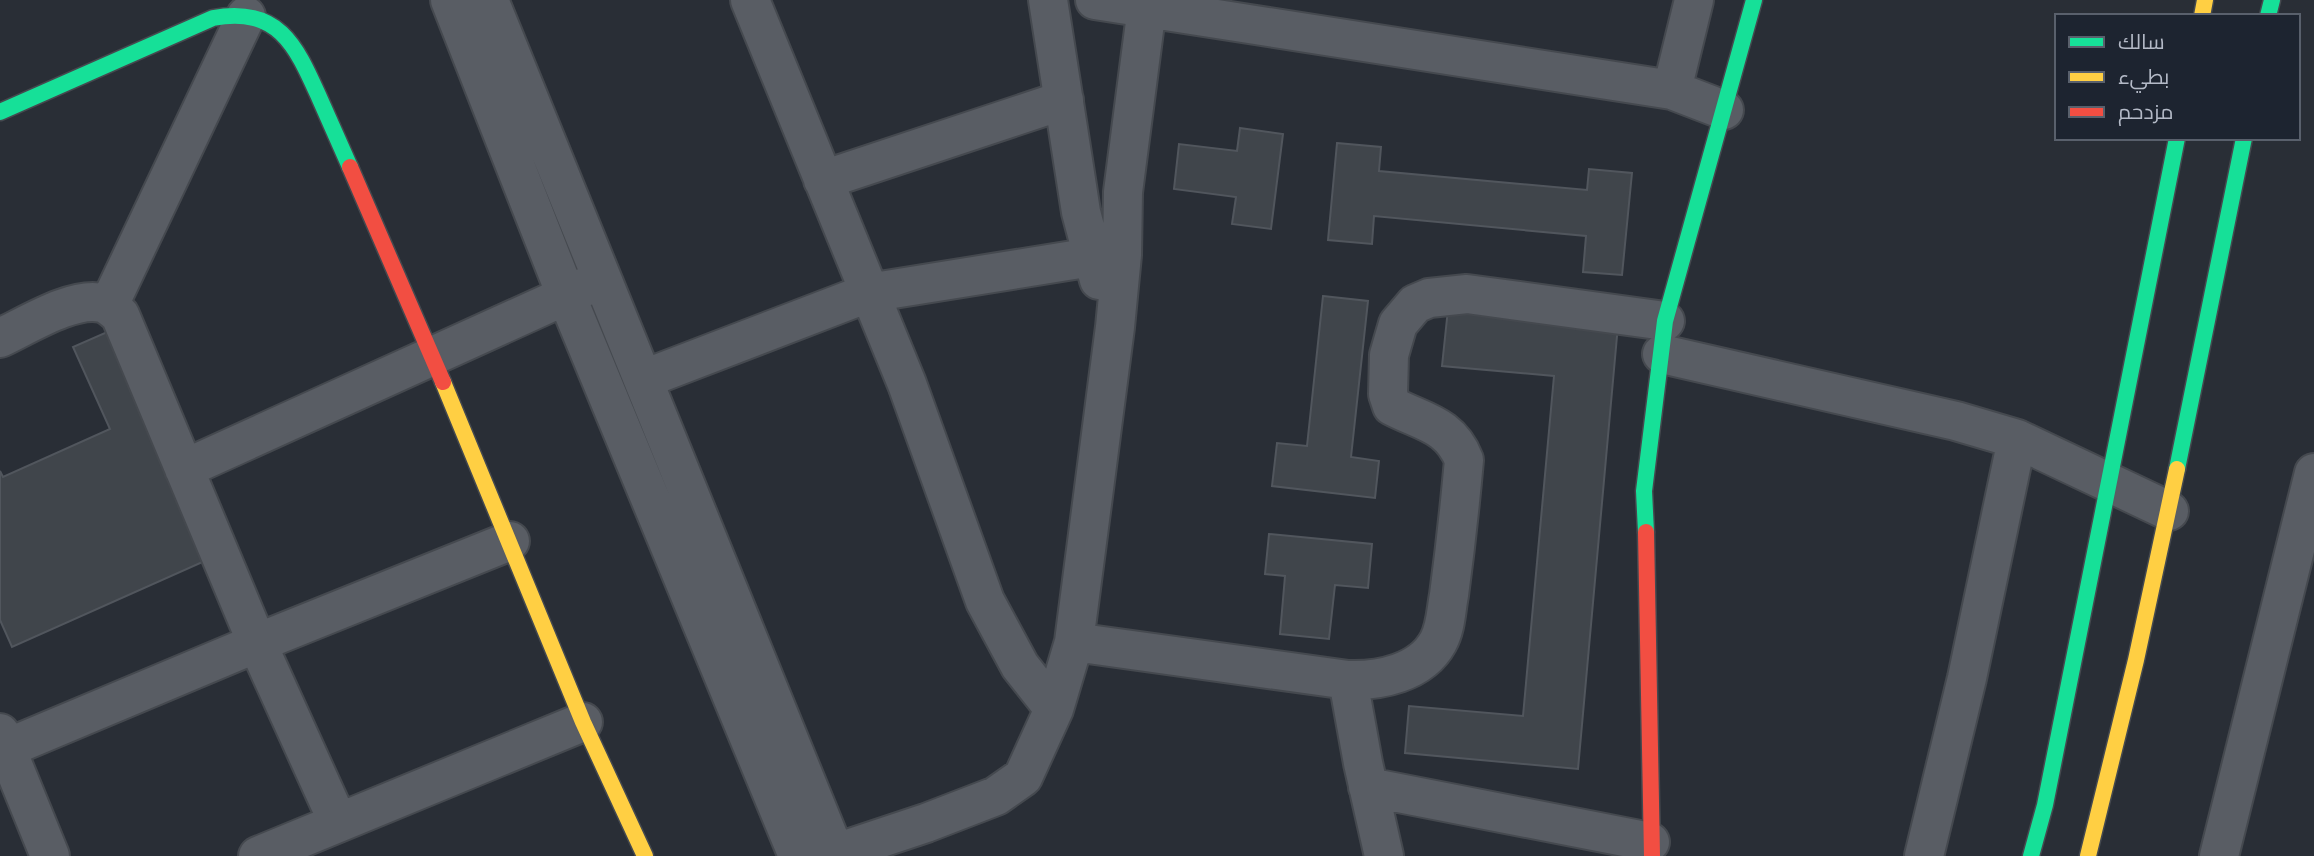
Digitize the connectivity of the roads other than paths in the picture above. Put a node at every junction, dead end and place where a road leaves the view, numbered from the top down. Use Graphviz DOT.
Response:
graph roads {
  1 [pos="450,0"];
  2 [pos="489,0"];
  3 [pos="1048,0"];
  4 [pos="1095,0"];
  5 [pos="1694,0"];
  6 [pos="1754,0"];
  7 [pos="757,2"];
  8 [pos="1147,8"];
  9 [pos="246,16"];
  10 [pos="1672,90"];
  11 [pos="1064,100"];
  12 [pos="1724,110"];
  13 [pos="0,112"];
  14 [pos="2177,140"];
  15 [pos="2244,140"];
  16 [pos="823,180"];
  17 [pos="1107,256"];
  18 [pos="601,280"];
  19 [pos="868,293"];
  20 [pos="566,295"];
  21 [pos="109,305"];
  22 [pos="1664,337"];
  23 [pos="0,338"];
  24 [pos="432,355"];
  25 [pos="644,379"];
  26 [pos="2017,439"];
  27 [pos="184,469"];
  28 [pos="2314,473"];
  29 [pos="2108,484"];
  30 [pos="2169,511"];
  31 [pos="510,541"];
  32 [pos="1074,642"];
  33 [pos="257,643"];
  34 [pos="1348,680"];
  35 [pos="1054,709"];
  36 [pos="583,722"];
  37 [pos="2,744"];
  38 [pos="1368,787"];
  39 [pos="338,822"];
  40 [pos="1651,849"];
  41 [pos="820,855"];
  42 [pos="50,856"];
  43 [pos="258,856"];
  44 [pos="645,856"];
  45 [pos="1384,856"];
  46 [pos="1924,856"];
  47 [pos="2031,856"];
  48 [pos="2088,856"];
  49 [pos="2219,856"];
  1 -- 20 [label="street"];
  2 -- 18 [label="street"];
  3 -- 11 [label="street"];
  4 -- 8 [label="street"];
  5 -- 10 [label="street"];
  6 -- 12 [label="main road"];
  7 -- 16 [label="street"];
  8 -- 10 [label="street"];
  8 -- 17 [label="street"];
  9 -- 13 [label="main road"];
  9 -- 21 [label="street"];
  9 -- 24 [label="main road"];
  10 -- 12 [label="street"];
  11 -- 16 [label="street"];
  11 -- 17 [label="street"];
  12 -- 22 [label="main road"];
  14 -- 29 [label="main road"];
  15 -- 30 [label="main road"];
  16 -- 19 [label="street"];
  17 -- 19 [label="street"];
  17 -- 32 [label="street"];
  18 -- 20 [label="street"];
  18 -- 25 [label="street"];
  19 -- 25 [label="street"];
  19 -- 35 [label="street"];
  20 -- 24 [label="street"];
  20 -- 41 [label="street"];
  21 -- 23 [label="street"];
  21 -- 27 [label="street"];
  22 -- 26 [label="street"];
  22 -- 34 [label="street"];
  22 -- 40 [label="main road"];
  24 -- 27 [label="street"];
  24 -- 31 [label="main road"];
  25 -- 41 [label="street"];
  26 -- 29 [label="street"];
  26 -- 46 [label="street"];
  27 -- 33 [label="street"];
  28 -- 49 [label="street"];
  29 -- 30 [label="street"];
  29 -- 47 [label="main road"];
  30 -- 48 [label="main road"];
  31 -- 33 [label="street"];
  31 -- 36 [label="main road"];
  32 -- 34 [label="street"];
  32 -- 35 [label="street"];
  33 -- 37 [label="street"];
  33 -- 39 [label="street"];
  34 -- 38 [label="street"];
  35 -- 41 [label="street"];
  36 -- 39 [label="street"];
  36 -- 44 [label="main road"];
  37 -- 42 [label="street"];
  38 -- 40 [label="street"];
  38 -- 45 [label="street"];
  39 -- 43 [label="street"];
}
